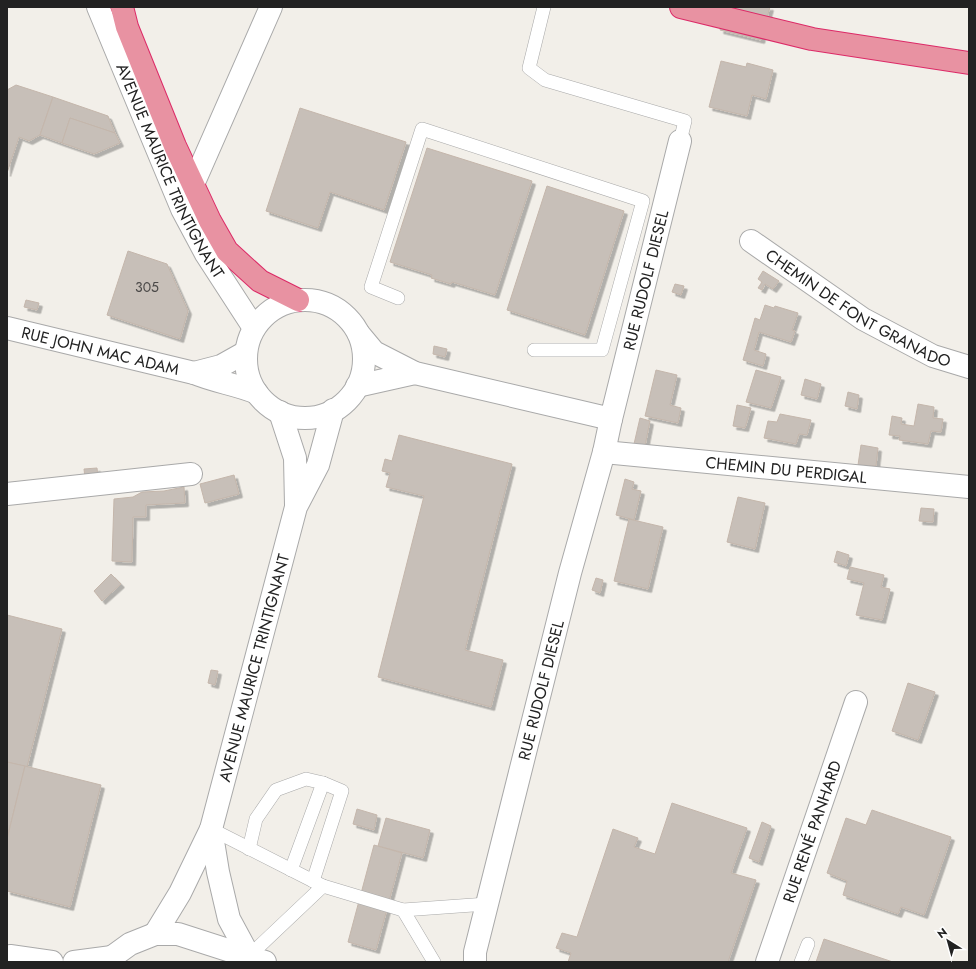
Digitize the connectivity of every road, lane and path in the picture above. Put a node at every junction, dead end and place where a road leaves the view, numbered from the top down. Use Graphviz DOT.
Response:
graph roads {
  1 [pos="98,7"];
  2 [pos="122,7"];
  3 [pos="271,7"];
  4 [pos="544,7"];
  5 [pos="681,7"];
  6 [pos="969,63"];
  7 [pos="680,141"];
  8 [pos="193,184"];
  9 [pos="182,209"];
  10 [pos="752,241"];
  11 [pos="218,256"];
  12 [pos="398,298"];
  13 [pos="298,300"];
  14 [pos="7,328"];
  15 [pos="254,328"];
  16 [pos="358,334"];
  17 [pos="534,350"];
  18 [pos="246,352"];
  19 [pos="969,367"];
  20 [pos="194,373"];
  21 [pos="415,373"];
  22 [pos="357,386"];
  23 [pos="257,393"];
  24 [pos="333,410"];
  25 [pos="280,412"];
  26 [pos="610,419"];
  27 [pos="604,452"];
  28 [pos="191,474"];
  29 [pos="969,487"];
  30 [pos="7,494"];
  31 [pos="296,507"];
  32 [pos="856,702"];
  33 [pos="323,783"];
  34 [pos="211,829"];
  35 [pos="249,849"];
  36 [pos="291,870"];
  37 [pos="318,883"];
  38 [pos="487,904"];
  39 [pos="403,910"];
  40 [pos="155,934"];
  41 [pos="808,944"];
  42 [pos="13,958"];
  43 [pos="111,959"];
  44 [pos="257,959"];
  45 [pos="472,959"];
  46 [pos="52,962"];
  47 [pos="74,962"];
  48 [pos="434,962"];
  49 [pos="767,962"];
  50 [pos="801,962"];
  1 -- 9 [label="street, AVENUE MAURICE TRINTIGNANT"];
  2 -- 8 [label="highway"];
  3 -- 8 [label="street"];
  4 -- 7 [label="lane"];
  5 -- 6 [label="highway"];
  7 -- 26 [label="street, RUE RUDOLF DIESEL"];
  8 -- 9 [label="street"];
  8 -- 11 [label="highway"];
  9 -- 11 [label="street, AVENUE MAURICE TRINTIGNANT"];
  10 -- 19 [label="street, CHEMIN DE FONT GRANADO"];
  11 -- 13 [label="highway"];
  11 -- 15 [label="street, AVENUE MAURICE TRINTIGNANT"];
  12 -- 17 [label="lane"];
  13 -- 15 [label="street"];
  13 -- 16 [label="street"];
  14 -- 20 [label="street, RUE JOHN MAC ADAM"];
  15 -- 18 [label="street"];
  16 -- 21 [label="street"];
  16 -- 22 [label="street"];
  18 -- 20 [label="street, RUE JOHN MAC ADAM"];
  18 -- 23 [label="street"];
  20 -- 23 [label="street, RUE JOHN MAC ADAM"];
  21 -- 22 [label="street"];
  21 -- 26 [label="street"];
  22 -- 24 [label="street"];
  23 -- 25 [label="street"];
  24 -- 25 [label="street"];
  24 -- 31 [label="street, AVENUE MAURICE TRINTIGNANT"];
  25 -- 31 [label="street, AVENUE MAURICE TRINTIGNANT"];
  26 -- 27 [label="street, RUE RUDOLF DIESEL"];
  27 -- 29 [label="street, CHEMIN DU PERDIGAL"];
  27 -- 38 [label="street, RUE RUDOLF DIESEL"];
  28 -- 30 [label="street"];
  31 -- 34 [label="street, AVENUE MAURICE TRINTIGNANT"];
  32 -- 49 [label="street, RUE RENÉ PANHARD"];
  33 -- 35 [label="lane"];
  33 -- 36 [label="lane"];
  33 -- 37 [label="lane"];
  34 -- 35 [label="lane"];
  34 -- 40 [label="street, AVENUE MAURICE TRINTIGNANT"];
  34 -- 44 [label="street, AVENUE MAURICE TRINTIGNANT"];
  35 -- 36 [label="lane"];
  36 -- 37 [label="lane"];
  37 -- 39 [label="lane"];
  37 -- 44 [label="lane"];
  38 -- 39 [label="lane"];
  38 -- 45 [label="street, RUE RUDOLF DIESEL"];
  39 -- 48 [label="lane"];
  40 -- 43 [label="street"];
  40 -- 44 [label="street"];
  41 -- 50 [label="lane"];
  42 -- 46 [label="street"];
  43 -- 47 [label="street"];
}
